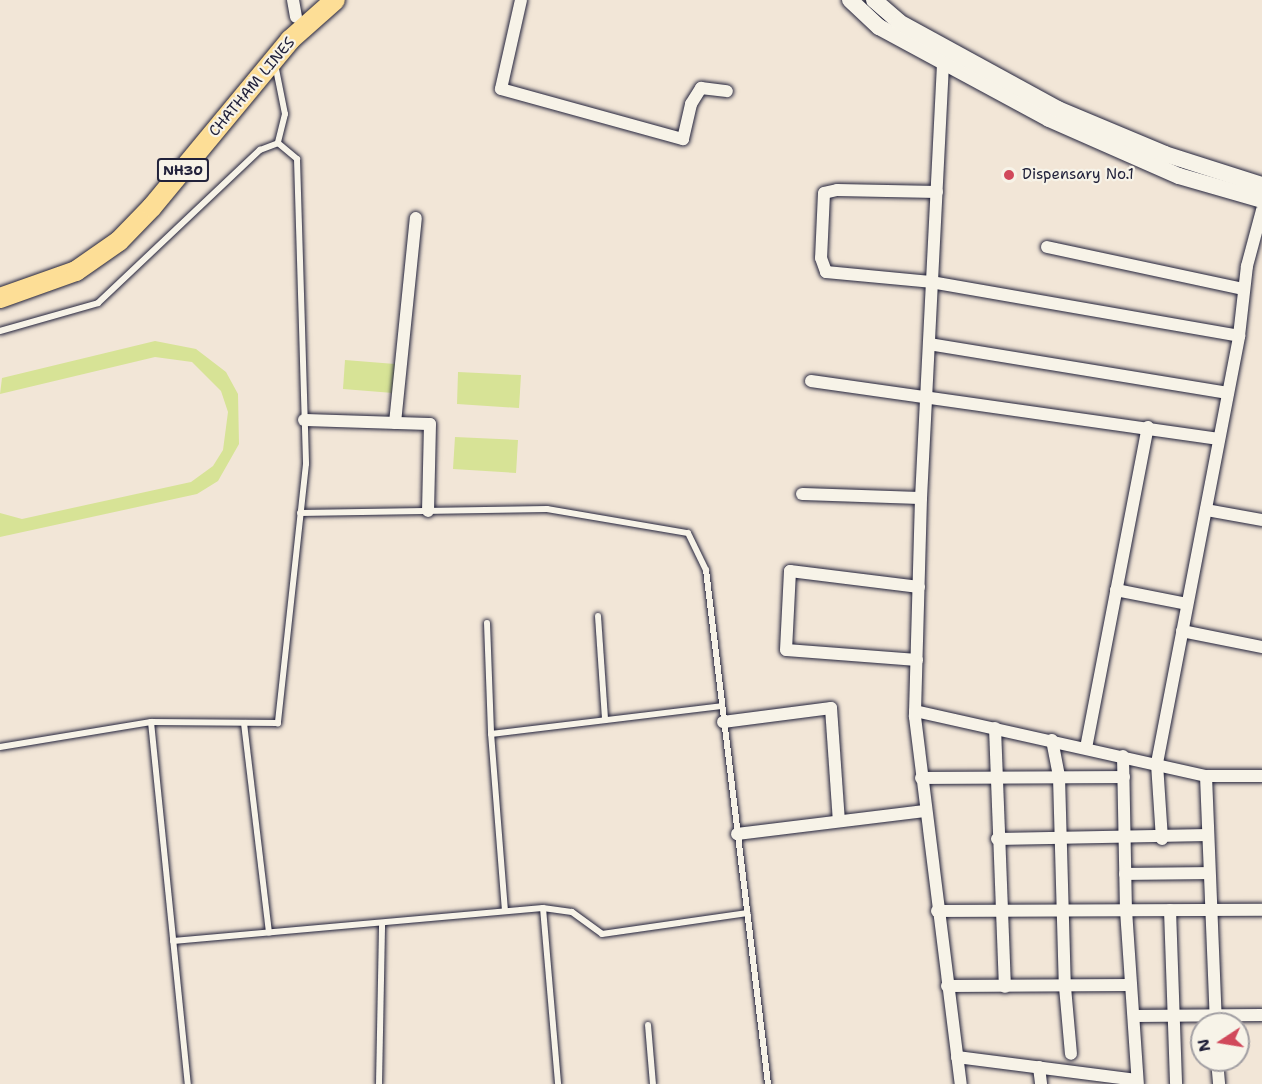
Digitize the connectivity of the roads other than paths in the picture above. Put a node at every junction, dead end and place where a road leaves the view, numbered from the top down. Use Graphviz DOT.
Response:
graph roads {
  1 [pos="316,0"];
  2 [pos="335,0"];
  3 [pos="521,0"];
  4 [pos="850,0"];
  5 [pos="873,0"];
  6 [pos="294,9"];
  7 [pos="274,59"];
  8 [pos="943,64"];
  9 [pos="727,91"];
  10 [pos="278,143"];
  11 [pos="1262,185"];
  12 [pos="937,192"];
  13 [pos="1262,200"];
  14 [pos="1262,210"];
  15 [pos="417,218"];
  16 [pos="1047,247"];
  17 [pos="932,282"];
  18 [pos="0,286"];
  19 [pos="1243,289"];
  20 [pos="0,298"];
  21 [pos="0,331"];
  22 [pos="1239,336"];
  23 [pos="928,344"];
  24 [pos="811,381"];
  25 [pos="1228,393"];
  26 [pos="926,398"];
  27 [pos="304,420"];
  28 [pos="395,423"];
  29 [pos="1148,427"];
  30 [pos="1219,438"];
  31 [pos="802,494"];
  32 [pos="921,498"];
  33 [pos="1206,510"];
  34 [pos="428,511"];
  35 [pos="300,513"];
  36 [pos="1262,520"];
  37 [pos="919,587"];
  38 [pos="1116,590"];
  39 [pos="1187,604"];
  40 [pos="598,616"];
  41 [pos="487,623"];
  42 [pos="1182,631"];
  43 [pos="1262,647"];
  44 [pos="917,660"];
  45 [pos="721,706"];
  46 [pos="915,711"];
  47 [pos="605,720"];
  48 [pos="151,722"];
  49 [pos="723,722"];
  50 [pos="244,723"];
  51 [pos="995,728"];
  52 [pos="491,734"];
  53 [pos="1052,740"];
  54 [pos="0,747"];
  55 [pos="1086,748"];
  56 [pos="1123,756"];
  57 [pos="1157,764"];
  58 [pos="1206,776"];
  59 [pos="1262,776"];
  60 [pos="1059,777"];
  61 [pos="1124,777"];
  62 [pos="921,778"];
  63 [pos="994,778"];
  64 [pos="925,811"];
  65 [pos="839,821"];
  66 [pos="737,834"];
  67 [pos="1208,835"];
  68 [pos="1060,838"];
  69 [pos="1125,838"];
  70 [pos="997,839"];
  71 [pos="1162,839"];
  72 [pos="1209,873"];
  73 [pos="1125,874"];
  74 [pos="543,908"];
  75 [pos="1210,909"];
  76 [pos="1062,910"];
  77 [pos="1126,910"];
  78 [pos="1170,910"];
  79 [pos="1262,910"];
  80 [pos="504,911"];
  81 [pos="937,911"];
  82 [pos="1000,911"];
  83 [pos="747,913"];
  84 [pos="382,924"];
  85 [pos="269,933"];
  86 [pos="173,941"];
  87 [pos="1131,985"];
  88 [pos="947,986"];
  89 [pos="1005,987"];
  90 [pos="1065,987"];
  91 [pos="1216,1012"];
  92 [pos="1134,1016"];
  93 [pos="1172,1016"];
  94 [pos="1190,1018"];
  95 [pos="648,1025"];
  96 [pos="1071,1054"];
  97 [pos="957,1057"];
  98 [pos="1039,1067"];
  99 [pos="1137,1082"];
  100 [pos="188,1084"];
  101 [pos="379,1084"];
  102 [pos="558,1084"];
  103 [pos="653,1084"];
  104 [pos="768,1084"];
  105 [pos="961,1084"];
  106 [pos="1041,1084"];
  107 [pos="1176,1084"];
  1 -- 6 [label="highway, CHATHAM LINES / NH30"];
  2 -- 7 [label="highway, CHATHAM LINES / NH30"];
  3 -- 9 [label="street"];
  4 -- 8 [label="main road"];
  5 -- 11 [label="main road"];
  6 -- 18 [label="highway, CHATHAM LINES / NH30"];
  7 -- 10 [label="lane"];
  7 -- 20 [label="highway, CHATHAM LINES / NH30"];
  8 -- 12 [label="street"];
  8 -- 13 [label="main road"];
  10 -- 21 [label="lane"];
  10 -- 27 [label="lane"];
  12 -- 17 [label="street"];
  12 -- 17 [label="street"];
  14 -- 19 [label="street"];
  15 -- 28 [label="street"];
  16 -- 19 [label="street"];
  17 -- 22 [label="street"];
  17 -- 23 [label="street"];
  19 -- 22 [label="street"];
  22 -- 25 [label="street"];
  23 -- 25 [label="street"];
  23 -- 26 [label="street"];
  24 -- 26 [label="street"];
  25 -- 30 [label="street"];
  26 -- 29 [label="street"];
  26 -- 32 [label="street"];
  27 -- 28 [label="street"];
  27 -- 35 [label="lane"];
  28 -- 34 [label="street"];
  29 -- 30 [label="street"];
  29 -- 38 [label="street"];
  30 -- 33 [label="street"];
  31 -- 32 [label="street"];
  32 -- 37 [label="street"];
  33 -- 36 [label="street"];
  33 -- 39 [label="street"];
  34 -- 35 [label="lane"];
  34 -- 45 [label="lane"];
  35 -- 50 [label="lane"];
  37 -- 44 [label="street"];
  37 -- 44 [label="street"];
  38 -- 39 [label="street"];
  38 -- 55 [label="street"];
  39 -- 42 [label="street"];
  40 -- 47 [label="lane"];
  41 -- 52 [label="lane"];
  42 -- 43 [label="street"];
  42 -- 57 [label="street"];
  44 -- 46 [label="street"];
  45 -- 47 [label="lane"];
  45 -- 49 [label="lane"];
  46 -- 51 [label="street"];
  46 -- 62 [label="street"];
  47 -- 52 [label="lane"];
  48 -- 50 [label="lane"];
  48 -- 54 [label="lane"];
  48 -- 86 [label="lane"];
  49 -- 65 [label="street"];
  49 -- 66 [label="lane"];
  50 -- 85 [label="lane"];
  51 -- 53 [label="street"];
  51 -- 63 [label="street"];
  52 -- 80 [label="lane"];
  53 -- 55 [label="street"];
  53 -- 60 [label="street"];
  55 -- 56 [label="street"];
  56 -- 57 [label="street"];
  56 -- 61 [label="street"];
  57 -- 58 [label="street"];
  57 -- 71 [label="street"];
  58 -- 59 [label="street"];
  58 -- 67 [label="street"];
  60 -- 61 [label="street"];
  60 -- 63 [label="street"];
  60 -- 68 [label="street"];
  61 -- 69 [label="street"];
  62 -- 63 [label="street"];
  62 -- 64 [label="street"];
  63 -- 70 [label="street"];
  64 -- 65 [label="street"];
  64 -- 81 [label="street"];
  65 -- 66 [label="street"];
  66 -- 83 [label="lane"];
  67 -- 71 [label="street"];
  67 -- 72 [label="street"];
  68 -- 69 [label="street"];
  68 -- 70 [label="street"];
  68 -- 76 [label="street"];
  69 -- 71 [label="street"];
  69 -- 73 [label="street"];
  70 -- 82 [label="street"];
  72 -- 73 [label="street"];
  72 -- 75 [label="street"];
  73 -- 77 [label="street"];
  74 -- 80 [label="lane"];
  74 -- 83 [label="lane"];
  74 -- 102 [label="lane"];
  75 -- 78 [label="street"];
  75 -- 79 [label="street"];
  75 -- 91 [label="street"];
  76 -- 77 [label="street"];
  76 -- 82 [label="street"];
  76 -- 90 [label="street"];
  77 -- 78 [label="street"];
  77 -- 87 [label="street"];
  78 -- 93 [label="street"];
  80 -- 84 [label="lane"];
  81 -- 82 [label="street"];
  81 -- 88 [label="street"];
  82 -- 89 [label="street"];
  83 -- 104 [label="lane"];
  84 -- 85 [label="lane"];
  84 -- 101 [label="lane"];
  85 -- 86 [label="lane"];
  86 -- 100 [label="lane"];
  87 -- 90 [label="street"];
  87 -- 92 [label="street"];
  88 -- 89 [label="street"];
  88 -- 97 [label="street"];
  89 -- 90 [label="street"];
  90 -- 96 [label="street"];
  92 -- 93 [label="street"];
  92 -- 99 [label="street"];
  93 -- 94 [label="street"];
  93 -- 107 [label="street"];
  95 -- 103 [label="lane"];
  97 -- 98 [label="street"];
  97 -- 105 [label="street"];
  98 -- 99 [label="street"];
  98 -- 106 [label="street"];
}
